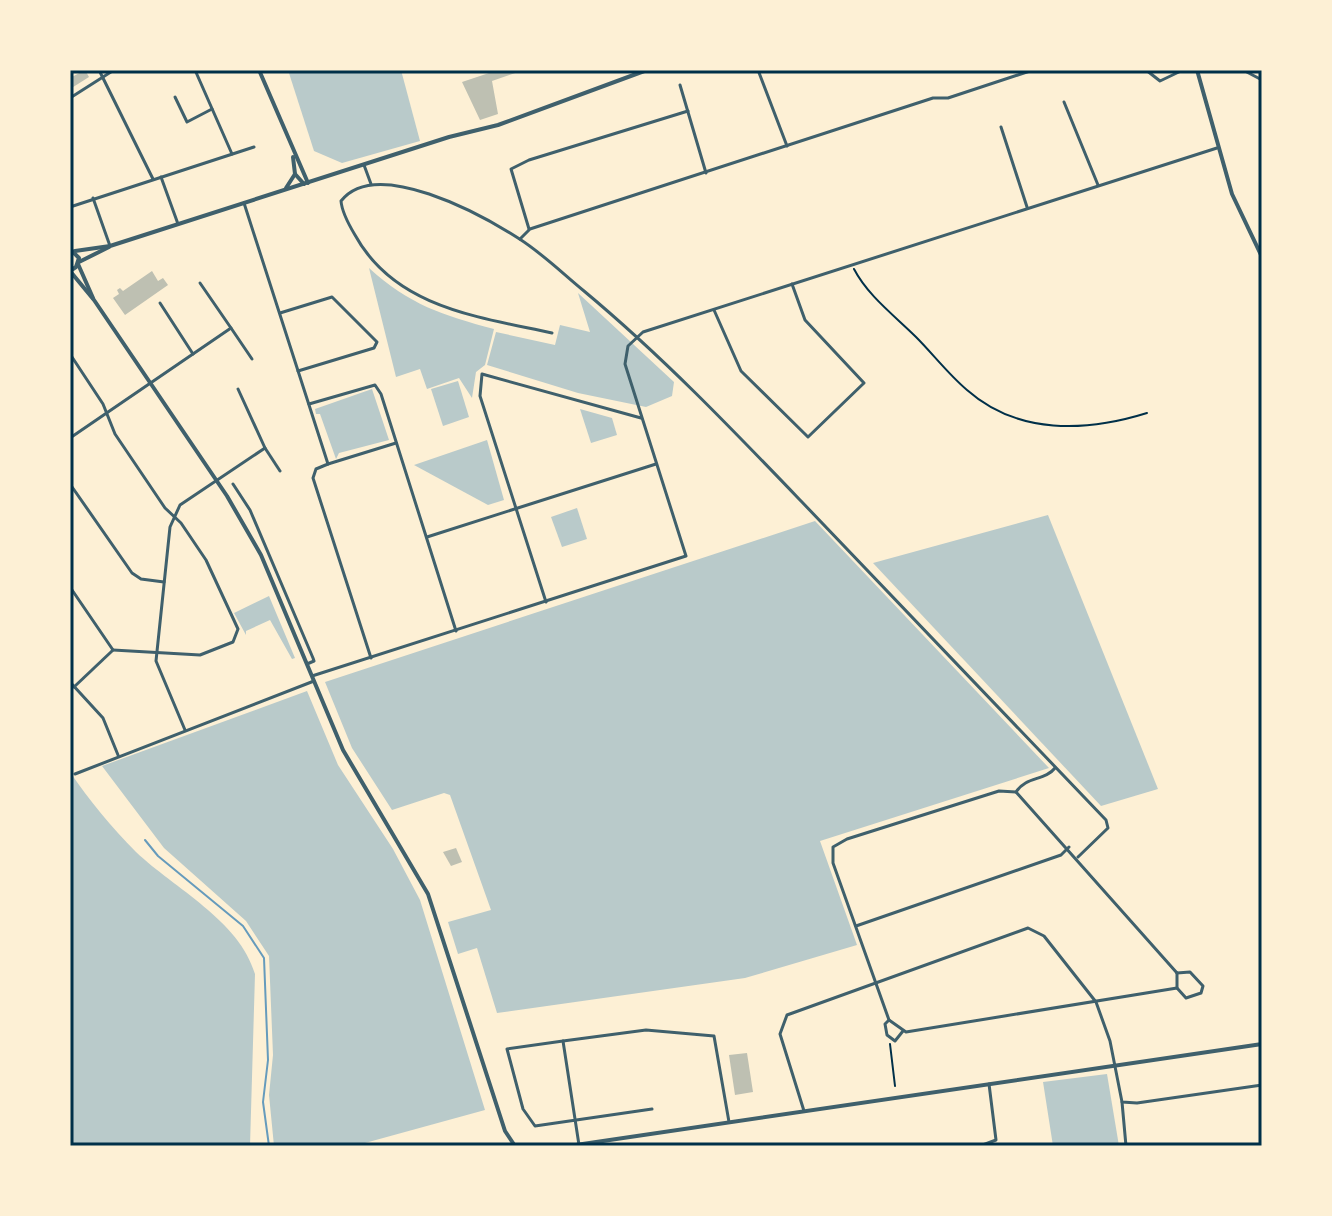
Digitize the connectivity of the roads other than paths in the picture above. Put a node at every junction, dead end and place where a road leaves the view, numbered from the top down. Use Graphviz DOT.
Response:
graph roads {
  1 [pos="99,70"];
  2 [pos="114,70"];
  3 [pos="195,70"];
  4 [pos="259,70"];
  5 [pos="647,70"];
  6 [pos="758,70"];
  7 [pos="1033,70"];
  8 [pos="1146,70"];
  9 [pos="1183,70"];
  10 [pos="1197,70"];
  11 [pos="1243,70"];
  12 [pos="102,76"];
  13 [pos="1262,80"];
  14 [pos="680,85"];
  15 [pos="175,97"];
  16 [pos="70,98"];
  17 [pos="1064,102"];
  18 [pos="214,108"];
  19 [pos="688,111"];
  20 [pos="1001,127"];
  21 [pos="787,146"];
  22 [pos="254,147"];
  23 [pos="1217,148"];
  24 [pos="232,154"];
  25 [pos="293,155"];
  26 [pos="364,165"];
  27 [pos="706,173"];
  28 [pos="295,174"];
  29 [pos="161,177"];
  30 [pos="153,179"];
  31 [pos="306,184"];
  32 [pos="1098,185"];
  33 [pos="371,186"];
  34 [pos="284,190"];
  35 [pos="93,198"];
  36 [pos="244,203"];
  37 [pos="70,207"];
  38 [pos="1027,208"];
  39 [pos="178,224"];
  40 [pos="530,229"];
  41 [pos="520,239"];
  42 [pos="110,246"];
  43 [pos="73,250"];
  44 [pos="1262,257"];
  45 [pos="78,263"];
  46 [pos="70,271"];
  47 [pos="200,283"];
  48 [pos="792,284"];
  49 [pos="94,300"];
  50 [pos="160,303"];
  51 [pos="713,309"];
  52 [pos="280,313"];
  53 [pos="231,328"];
  54 [pos="552,333"];
  55 [pos="637,336"];
  56 [pos="70,354"];
  57 [pos="193,354"];
  58 [pos="252,359"];
  59 [pos="298,371"];
  60 [pos="150,383"];
  61 [pos="238,389"];
  62 [pos="309,404"];
  63 [pos="107,413"];
  64 [pos="641,418"];
  65 [pos="70,438"];
  66 [pos="396,444"];
  67 [pos="265,448"];
  68 [pos="328,464"];
  69 [pos="656,464"];
  70 [pos="280,471"];
  71 [pos="216,481"];
  72 [pos="70,484"];
  73 [pos="233,484"];
  74 [pos="515,508"];
  75 [pos="250,510"];
  76 [pos="174,515"];
  77 [pos="240,516"];
  78 [pos="426,537"];
  79 [pos="164,582"];
  80 [pos="70,587"];
  81 [pos="546,602"];
  82 [pos="456,631"];
  83 [pos="113,650"];
  84 [pos="156,651"];
  85 [pos="371,658"];
  86 [pos="307,664"];
  87 [pos="313,679"];
  88 [pos="70,682"];
  89 [pos="74,687"];
  90 [pos="185,730"];
  91 [pos="118,755"];
  92 [pos="1055,768"];
  93 [pos="75,774"];
  94 [pos="1016,792"];
  95 [pos="1069,847"];
  96 [pos="1078,857"];
  97 [pos="856,926"];
  98 [pos="1177,973"];
  99 [pos="877,984"];
  100 [pos="1177,988"];
  101 [pos="1096,1002"];
  102 [pos="889,1020"];
  103 [pos="903,1031"];
  104 [pos="563,1041"];
  105 [pos="1262,1044"];
  106 [pos="1115,1065"];
  107 [pos="989,1084"];
  108 [pos="1262,1085"];
  109 [pos="1122,1102"];
  110 [pos="652,1109"];
  111 [pos="804,1111"];
  112 [pos="575,1121"];
  113 [pos="729,1122"];
  114 [pos="996,1140"];
  115 [pos="579,1145"];
  116 [pos="515,1146"];
  117 [pos="569,1146"];
  118 [pos="980,1146"];
  119 [pos="997,1146"];
  120 [pos="1126,1146"];
  1 -- 12 [label="street"];
  2 -- 12 [label="street"];
  3 -- 18 [label="street"];
  4 -- 25 [label="street"];
  5 -- 26 [label="street"];
  6 -- 21 [label="street"];
  7 -- 21 [label="street"];
  8 -- 9 [label="street"];
  10 -- 23 [label="street"];
  11 -- 13 [label="street"];
  12 -- 16 [label="street"];
  12 -- 30 [label="street"];
  14 -- 19 [label="street"];
  15 -- 18 [label="street"];
  17 -- 32 [label="street"];
  18 -- 24 [label="street"];
  19 -- 27 [label="street"];
  19 -- 40 [label="street"];
  20 -- 38 [label="street"];
  21 -- 27 [label="street"];
  22 -- 24 [label="street"];
  23 -- 32 [label="street"];
  23 -- 44 [label="street"];
  24 -- 29 [label="street"];
  25 -- 28 [label="street"];
  25 -- 31 [label="street"];
  26 -- 31 [label="street"];
  26 -- 33 [label="street"];
  27 -- 40 [label="street"];
  28 -- 31 [label="street"];
  28 -- 34 [label="street"];
  29 -- 30 [label="street"];
  29 -- 39 [label="street"];
  30 -- 35 [label="street"];
  31 -- 34 [label="street"];
  32 -- 38 [label="street"];
  33 -- 41 [label="street"];
  33 -- 54 [label="street"];
  34 -- 36 [label="street"];
  35 -- 37 [label="street"];
  35 -- 42 [label="street"];
  36 -- 39 [label="street"];
  36 -- 52 [label="street"];
  38 -- 48 [label="street"];
  39 -- 42 [label="street"];
  40 -- 41 [label="street"];
  41 -- 55 [label="street"];
  42 -- 43 [label="street"];
  42 -- 45 [label="street"];
  43 -- 45 [label="street"];
  45 -- 46 [label="street"];
  45 -- 49 [label="street"];
  46 -- 49 [label="street"];
  47 -- 53 [label="street"];
  48 -- 51 [label="street"];
  48 -- 51 [label="street"];
  49 -- 60 [label="street"];
  50 -- 57 [label="street"];
  51 -- 55 [label="street"];
  52 -- 59 [label="street"];
  52 -- 59 [label="street"];
  53 -- 57 [label="street"];
  53 -- 58 [label="street"];
  55 -- 64 [label="street"];
  55 -- 92 [label="street"];
  56 -- 63 [label="street"];
  57 -- 60 [label="street"];
  59 -- 62 [label="street"];
  60 -- 63 [label="street"];
  60 -- 71 [label="street"];
  61 -- 67 [label="street"];
  62 -- 66 [label="street"];
  62 -- 68 [label="street"];
  63 -- 65 [label="street"];
  63 -- 76 [label="street"];
  64 -- 69 [label="street"];
  64 -- 74 [label="street"];
  66 -- 68 [label="street"];
  66 -- 78 [label="street"];
  67 -- 70 [label="street"];
  67 -- 71 [label="street"];
  68 -- 85 [label="street"];
  69 -- 74 [label="street"];
  69 -- 81 [label="street"];
  71 -- 76 [label="street"];
  71 -- 77 [label="street"];
  72 -- 79 [label="street"];
  73 -- 75 [label="street"];
  74 -- 78 [label="street"];
  74 -- 81 [label="street"];
  75 -- 77 [label="street"];
  75 -- 86 [label="street"];
  76 -- 79 [label="street"];
  76 -- 84 [label="street"];
  77 -- 86 [label="street"];
  78 -- 82 [label="street"];
  79 -- 84 [label="street"];
  80 -- 83 [label="street"];
  81 -- 82 [label="street"];
  82 -- 85 [label="street"];
  83 -- 84 [label="street"];
  83 -- 89 [label="street"];
  84 -- 90 [label="street"];
  85 -- 87 [label="street"];
  86 -- 87 [label="street"];
  87 -- 90 [label="street"];
  87 -- 116 [label="street"];
  88 -- 89 [label="street"];
  89 -- 91 [label="street"];
  90 -- 91 [label="street"];
  91 -- 93 [label="street"];
  92 -- 94 [label="street"];
  92 -- 96 [label="street"];
  94 -- 95 [label="street"];
  94 -- 97 [label="street"];
  95 -- 96 [label="street"];
  95 -- 97 [label="street"];
  96 -- 98 [label="street"];
  97 -- 99 [label="street"];
  98 -- 100 [label="street"];
  98 -- 100 [label="street"];
  99 -- 101 [label="street"];
  99 -- 102 [label="street"];
  99 -- 111 [label="street"];
  100 -- 101 [label="street"];
  101 -- 103 [label="street"];
  101 -- 106 [label="street"];
  102 -- 103 [label="street"];
  102 -- 103 [label="street"];
  104 -- 112 [label="street"];
  104 -- 112 [label="street"];
  104 -- 113 [label="street"];
  105 -- 106 [label="street"];
  106 -- 107 [label="street"];
  106 -- 109 [label="street"];
  107 -- 111 [label="street"];
  107 -- 114 [label="street"];
  108 -- 109 [label="street"];
  109 -- 120 [label="street"];
  110 -- 112 [label="street"];
  111 -- 113 [label="street"];
  112 -- 115 [label="street"];
  113 -- 115 [label="street"];
  114 -- 118 [label="street"];
  114 -- 119 [label="street"];
  115 -- 117 [label="street"];
}
